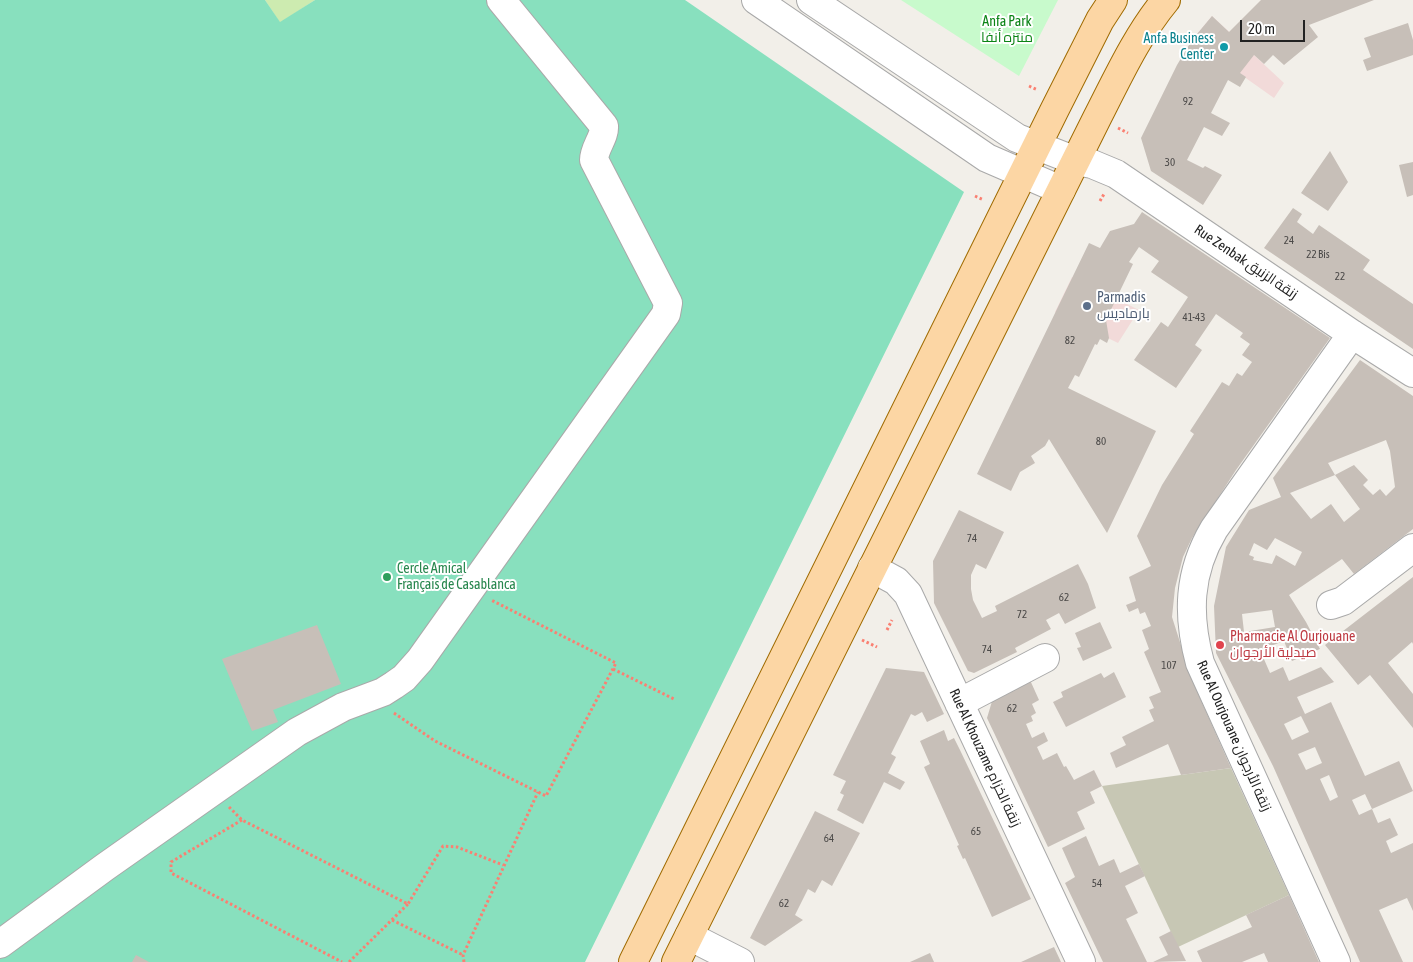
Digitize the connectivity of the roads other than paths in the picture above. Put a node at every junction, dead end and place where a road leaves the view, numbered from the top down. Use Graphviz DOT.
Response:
graph roads {
  1 [pos="502,0"];
  2 [pos="756,0"];
  3 [pos="811,0"];
  4 [pos="1113,0"];
  5 [pos="1166,0"];
  6 [pos="1037,146"];
  7 [pos="1076,161"];
  8 [pos="1023,174"];
  9 [pos="1061,190"];
  10 [pos="1352,334"];
  11 [pos="1413,373"];
  12 [pos="1413,548"];
  13 [pos="872,568"];
  14 [pos="1331,605"];
  15 [pos="1045,658"];
  16 [pos="959,703"];
  17 [pos="689,936"];
  18 [pos="0,944"];
  19 [pos="633,962"];
  20 [pos="676,962"];
  21 [pos="740,962"];
  22 [pos="1081,962"];
  23 [pos="1336,962"];
  1 -- 18 [label="street"];
  2 -- 8 [label="street"];
  3 -- 6 [label="street, Rue Zenbak زنقة الزنبق"];
  4 -- 6 [label="main road"];
  5 -- 7 [label="main road"];
  6 -- 7 [label="street, Rue Zenbak زنقة الزنبق"];
  6 -- 8 [label="main road"];
  7 -- 9 [label="main road"];
  7 -- 10 [label="street, Rue Zenbak زنقة الزنبق"];
  8 -- 9 [label="street"];
  8 -- 19 [label="main road"];
  9 -- 13 [label="main road"];
  10 -- 11 [label="street, Rue Zenbak زنقة الزنبق"];
  10 -- 23 [label="street, Rue Al Ourjouane زنقة الأرجوان"];
  12 -- 14 [label="street"];
  13 -- 16 [label="street, Rue Al Khouzame زنقة الخزام"];
  13 -- 17 [label="main road"];
  15 -- 16 [label="street"];
  16 -- 22 [label="street, Rue Al Khouzame زنقة الخزام"];
  17 -- 20 [label="main road"];
  17 -- 21 [label="street"];
}
